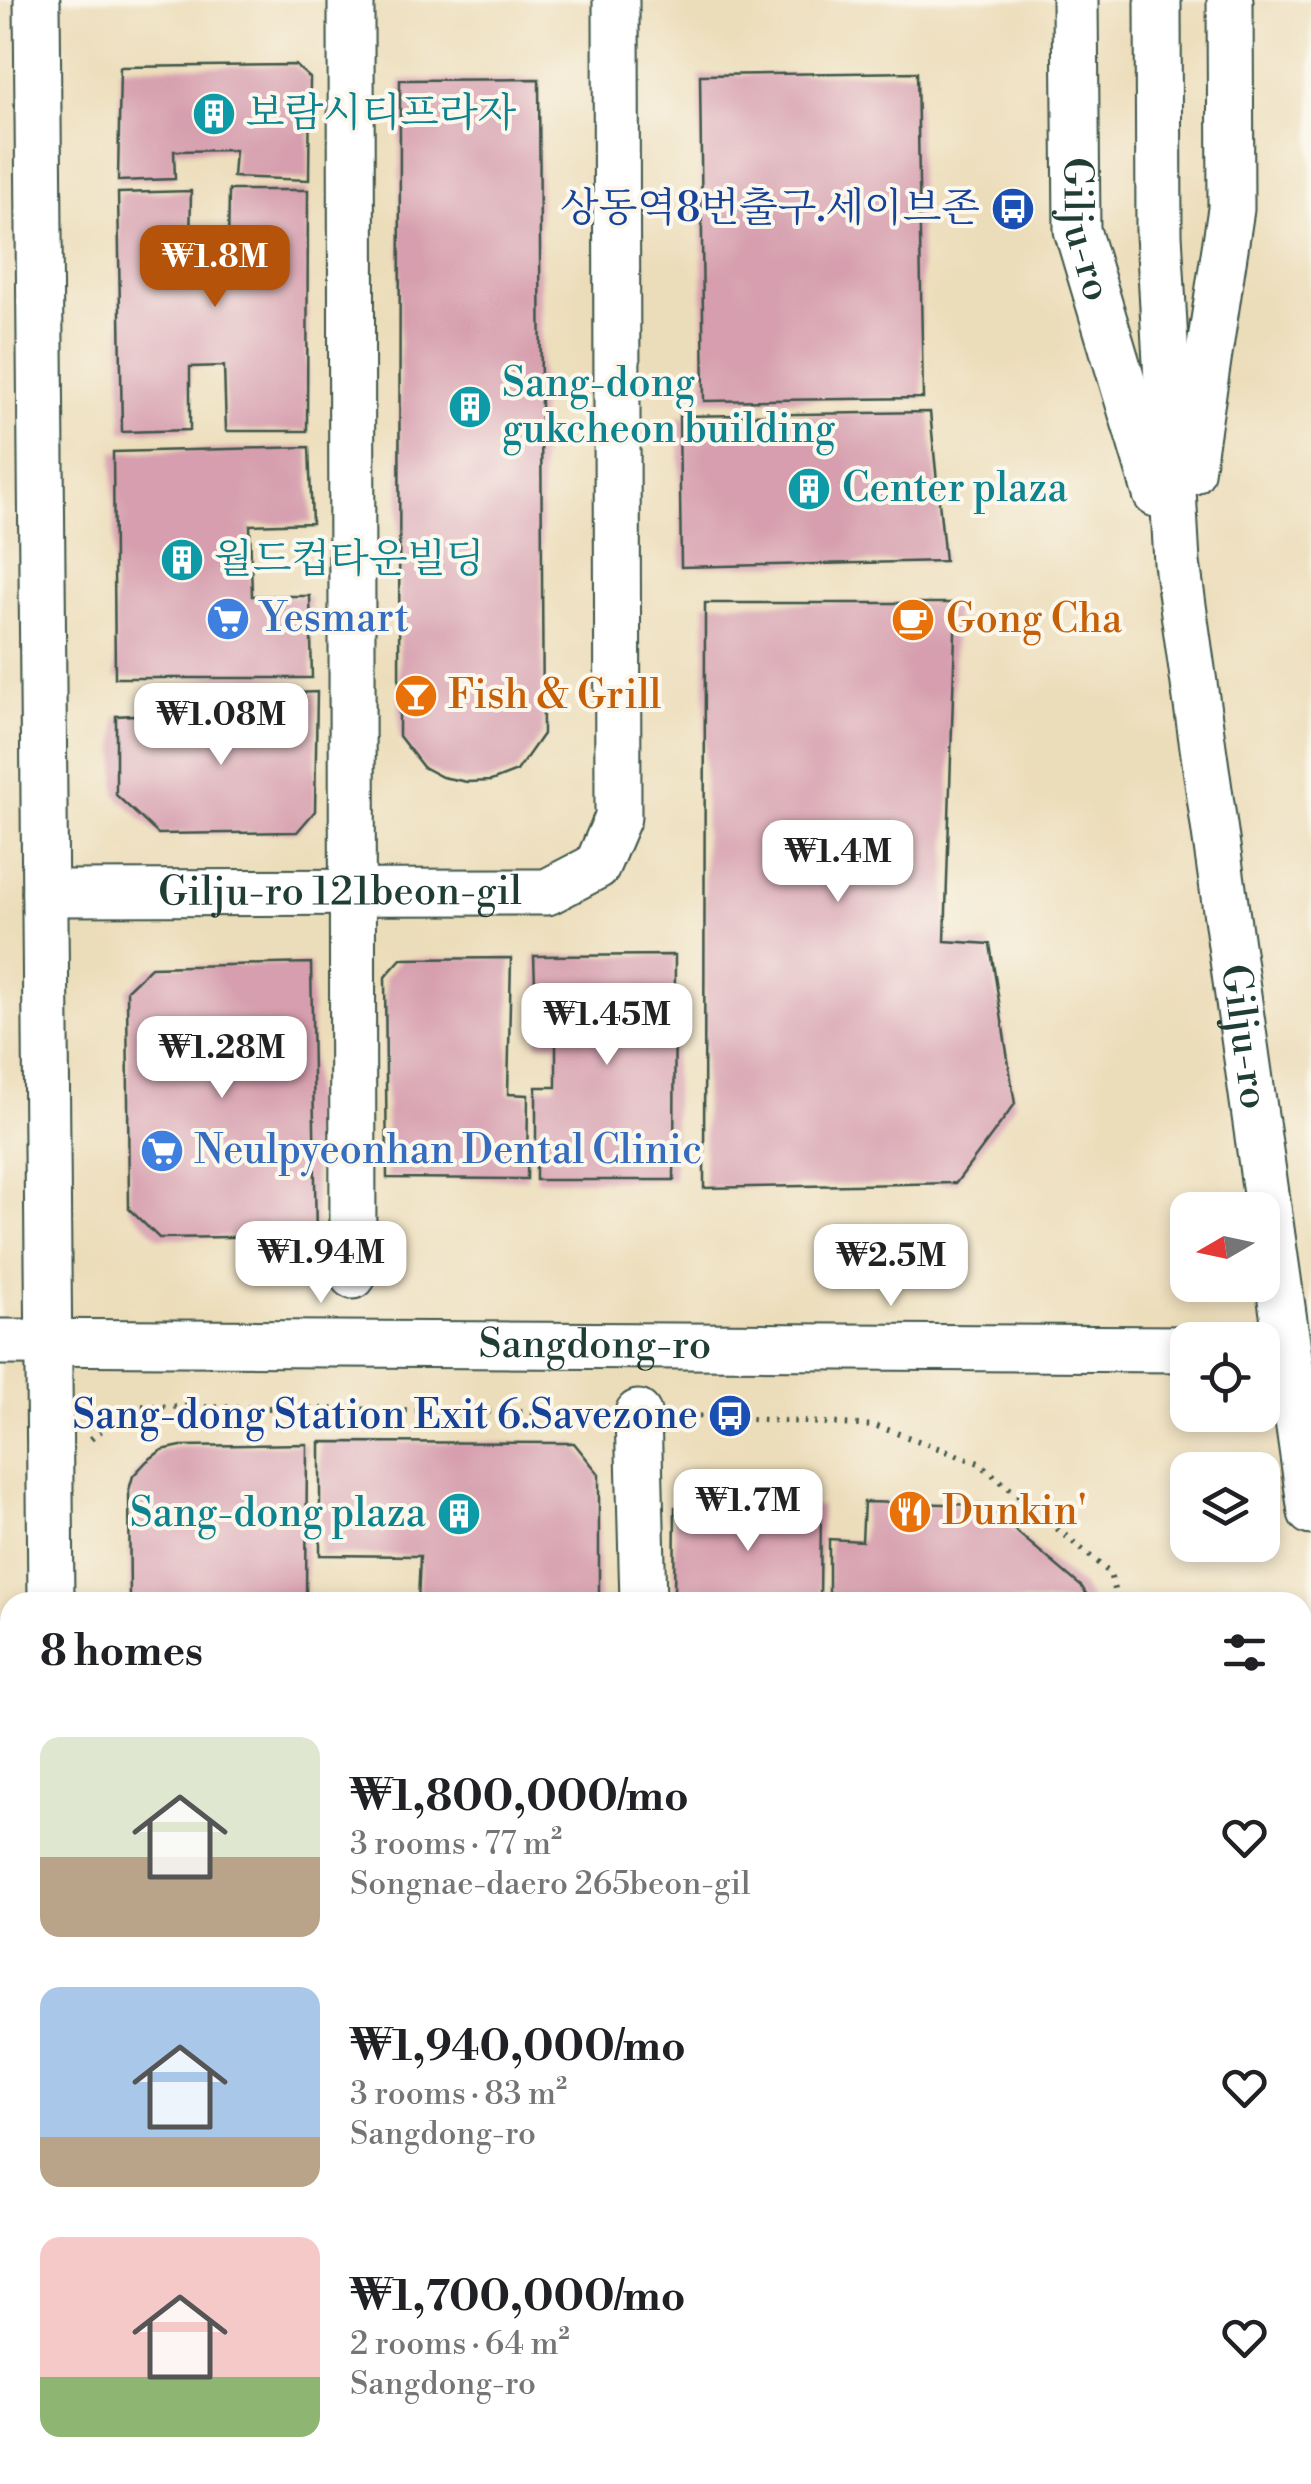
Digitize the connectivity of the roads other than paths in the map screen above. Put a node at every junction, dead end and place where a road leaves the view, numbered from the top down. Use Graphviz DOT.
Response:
graph roads {
  1 [pos="351,0"];
  2 [pos="616,0"];
  3 [pos="1075,0"];
  4 [pos="1158,0"];
  5 [pos="1230,0"];
  6 [pos="25,27"];
  7 [pos="21,408"];
  8 [pos="1177,563"];
  9 [pos="353,891"];
  10 [pos="45,893"];
  11 [pos="353,1276"];
  12 [pos="0,1342"];
  13 [pos="49,1342"];
  14 [pos="1170,1349"];
  15 [pos="1287,1350"];
  16 [pos="638,1414"];
  17 [pos="1311,1512"];
  18 [pos="51,1592"];
  19 [pos="643,1592"];
  1 -- 9 [label="street"];
  2 -- 9 [label="street, Gilju-ro 121beon-gil"];
  3 -- 8 [label="street, Gilju-ro"];
  4 -- 8 [label="street, Gilju-ro"];
  5 -- 8 [label="street, Gilju-ro"];
  6 -- 7 [label="street"];
  7 -- 10 [label="street"];
  8 -- 15 [label="street, Gilju-ro"];
  9 -- 10 [label="street, Gilju-ro 121beon-gil"];
  9 -- 11 [label="street"];
  10 -- 13 [label="street"];
  12 -- 13 [label="street, Sangdong-ro"];
  13 -- 14 [label="street, Sangdong-ro"];
  13 -- 18 [label="street"];
  15 -- 17 [label="street, Gilju-ro"];
  16 -- 19 [label="street"];
}
